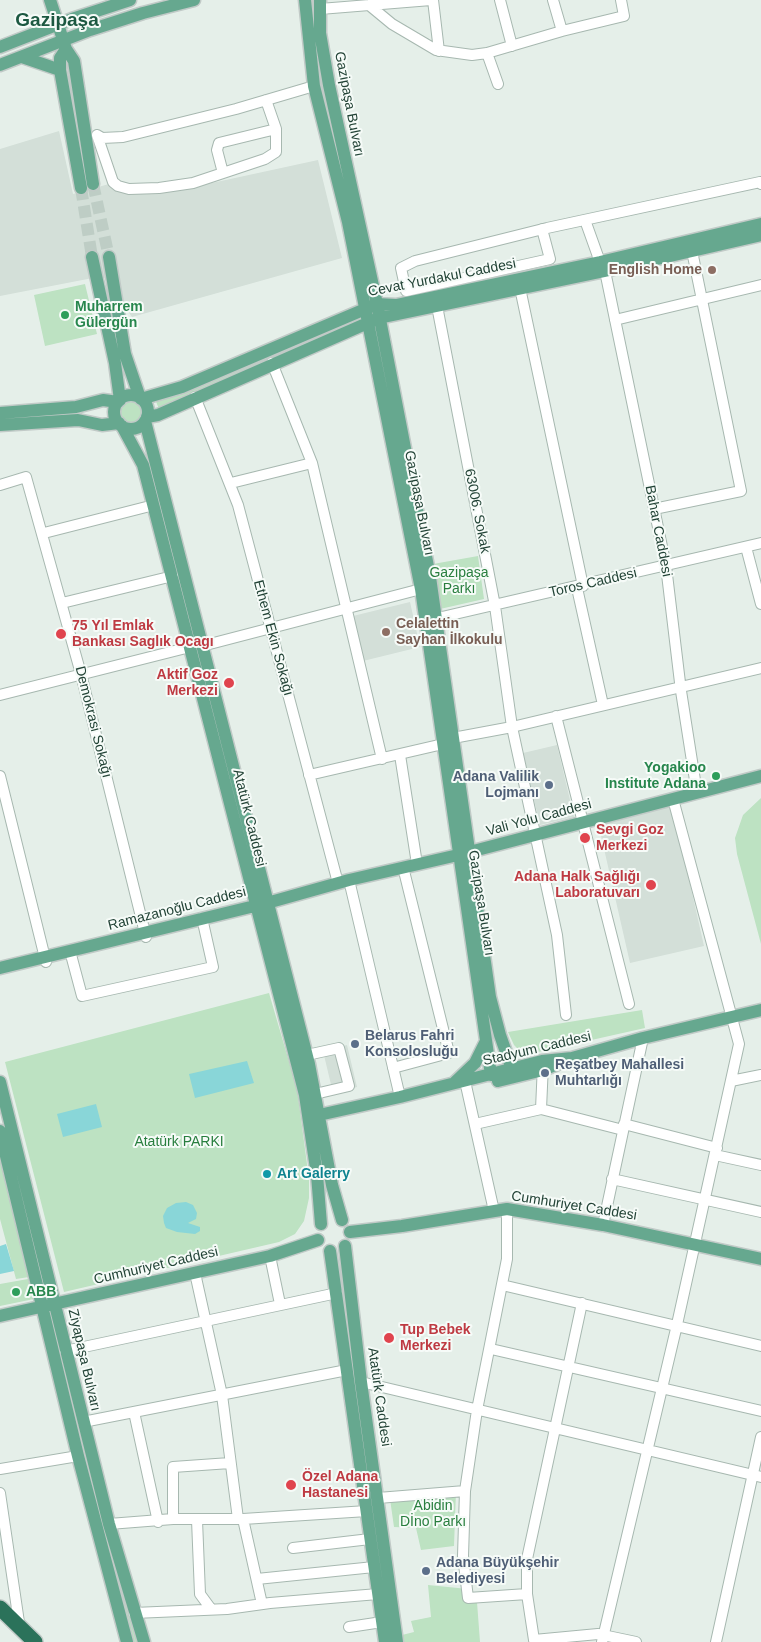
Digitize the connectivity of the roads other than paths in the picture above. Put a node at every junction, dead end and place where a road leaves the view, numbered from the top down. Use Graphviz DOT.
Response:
graph roads {
  1 [pos="50,0"];
  2 [pos="130,0"];
  3 [pos="194,0"];
  4 [pos="305,0"];
  5 [pos="432,0"];
  6 [pos="500,0"];
  7 [pos="554,0"];
  8 [pos="622,0"];
  9 [pos="320,4"];
  10 [pos="369,6"];
  11 [pos="57,25"];
  12 [pos="562,31"];
  13 [pos="82,33"];
  14 [pos="65,45"];
  15 [pos="0,46"];
  16 [pos="512,46"];
  17 [pos="439,51"];
  18 [pos="487,53"];
  19 [pos="22,57"];
  20 [pos="74,61"];
  21 [pos="0,65"];
  22 [pos="60,70"];
  23 [pos="498,84"];
  24 [pos="314,86"];
  25 [pos="266,100"];
  26 [pos="276,129"];
  27 [pos="223,173"];
  28 [pos="761,184"];
  29 [pos="353,220"];
  30 [pos="585,220"];
  31 [pos="761,224"];
  32 [pos="542,229"];
  33 [pos="761,235"];
  34 [pos="692,251"];
  35 [pos="92,257"];
  36 [pos="109,257"];
  37 [pos="603,267"];
  38 [pos="761,285"];
  39 [pos="520,288"];
  40 [pos="702,300"];
  41 [pos="377,304"];
  42 [pos="437,306"];
  43 [pos="364,309"];
  44 [pos="373,320"];
  45 [pos="615,320"];
  46 [pos="340,334"];
  47 [pos="373,349"];
  48 [pos="272,363"];
  49 [pos="195,397"];
  50 [pos="141,398"];
  51 [pos="119,401"];
  52 [pos="0,413"];
  53 [pos="146,419"];
  54 [pos="0,425"];
  55 [pos="120,425"];
  56 [pos="312,463"];
  57 [pos="231,483"];
  58 [pos="0,485"];
  59 [pos="154,505"];
  60 [pos="654,509"];
  61 [pos="44,533"];
  62 [pos="761,543"];
  63 [pos="746,547"];
  64 [pos="666,566"];
  65 [pos="173,576"];
  66 [pos="580,587"];
  67 [pos="420,588"];
  68 [pos="62,603"];
  69 [pos="761,604"];
  70 [pos="495,606"];
  71 [pos="348,608"];
  72 [pos="431,619"];
  73 [pos="270,628"];
  74 [pos="196,646"];
  75 [pos="761,668"];
  76 [pos="81,674"];
  77 [pos="680,687"];
  78 [pos="0,695"];
  79 [pos="603,705"];
  80 [pos="556,716"];
  81 [pos="512,727"];
  82 [pos="448,741"];
  83 [pos="400,755"];
  84 [pos="382,759"];
  85 [pos="309,775"];
  86 [pos="0,776"];
  87 [pos="761,776"];
  88 [pos="697,793"];
  89 [pos="673,799"];
  90 [pos="584,822"];
  91 [pos="535,834"];
  92 [pos="464,853"];
  93 [pos="417,864"];
  94 [pos="403,867"];
  95 [pos="343,882"];
  96 [pos="260,906"];
  97 [pos="203,920"];
  98 [pos="146,935"];
  99 [pos="71,953"];
  100 [pos="45,960"];
  101 [pos="0,968"];
  102 [pos="0,974"];
  103 [pos="628,1004"];
  104 [pos="761,1010"];
  105 [pos="566,1015"];
  106 [pos="731,1018"];
  107 [pos="643,1038"];
  108 [pos="486,1041"];
  109 [pos="504,1046"];
  110 [pos="307,1055"];
  111 [pos="543,1065"];
  112 [pos="393,1068"];
  113 [pos="512,1068"];
  114 [pos="491,1075"];
  115 [pos="761,1075"];
  116 [pos="731,1081"];
  117 [pos="0,1082"];
  118 [pos="452,1084"];
  119 [pos="466,1085"];
  120 [pos="315,1094"];
  121 [pos="400,1097"];
  122 [pos="541,1109"];
  123 [pos="320,1119"];
  124 [pos="475,1124"];
  125 [pos="624,1127"];
  126 [pos="0,1131"];
  127 [pos="716,1151"];
  128 [pos="761,1165"];
  129 [pos="612,1179"];
  130 [pos="705,1200"];
  131 [pos="507,1209"];
  132 [pos="494,1211"];
  133 [pos="761,1212"];
  134 [pos="342,1220"];
  135 [pos="321,1224"];
  136 [pos="603,1225"];
  137 [pos="350,1232"];
  138 [pos="318,1240"];
  139 [pos="694,1244"];
  140 [pos="345,1246"];
  141 [pos="330,1251"];
  142 [pos="270,1256"];
  143 [pos="761,1259"];
  144 [pos="195,1273"];
  145 [pos="502,1285"];
  146 [pos="337,1293"];
  147 [pos="582,1303"];
  148 [pos="280,1304"];
  149 [pos="49,1306"];
  150 [pos="0,1316"];
  151 [pos="206,1321"];
  152 [pos="676,1326"];
  153 [pos="761,1346"];
  154 [pos="491,1349"];
  155 [pos="65,1351"];
  156 [pos="567,1365"];
  157 [pos="347,1370"];
  158 [pos="361,1382"];
  159 [pos="662,1387"];
  160 [pos="222,1395"];
  161 [pos="478,1410"];
  162 [pos="761,1410"];
  163 [pos="134,1412"];
  164 [pos="83,1422"];
  165 [pos="554,1426"];
  166 [pos="761,1437"];
  167 [pos="648,1448"];
  168 [pos="78,1456"];
  169 [pos="230,1463"];
  170 [pos="0,1469"];
  171 [pos="758,1476"];
  172 [pos="465,1491"];
  173 [pos="0,1493"];
  174 [pos="378,1498"];
  175 [pos="367,1511"];
  176 [pos="241,1519"];
  177 [pos="173,1520"];
  178 [pos="202,1520"];
  179 [pos="158,1522"];
  180 [pos="109,1524"];
  181 [pos="370,1539"];
  182 [pos="293,1548"];
  183 [pos="374,1567"];
  184 [pos="256,1579"];
  185 [pos="378,1594"];
  186 [pos="528,1594"];
  187 [pos="262,1604"];
  188 [pos="0,1608"];
  189 [pos="210,1609"];
  190 [pos="134,1613"];
  191 [pos="382,1622"];
  192 [pos="349,1627"];
  193 [pos="20,1630"];
  194 [pos="603,1638"];
  195 [pos="35,1642"];
  196 [pos="127,1642"];
  197 [pos="144,1642"];
  198 [pos="385,1642"];
  199 [pos="397,1642"];
  200 [pos="636,1642"];
  201 [pos="716,1642"];
  1 -- 11 [label="main road"];
  2 -- 11 [label="main road"];
  3 -- 13 [label="main road"];
  4 -- 24 [label="main road, Gazipaşa Bulvarı"];
  5 -- 10 [label="street"];
  5 -- 17 [label="street"];
  6 -- 16 [label="street"];
  7 -- 12 [label="street"];
  8 -- 12 [label="street"];
  9 -- 10 [label="street"];
  9 -- 29 [label="main road, Gazipaşa Bulvarı"];
  10 -- 17 [label="street"];
  11 -- 14 [label="main road"];
  11 -- 15 [label="main road"];
  12 -- 16 [label="street"];
  13 -- 14 [label="main road"];
  13 -- 20 [label="main road"];
  14 -- 19 [label="main road"];
  14 -- 20 [label="main road"];
  14 -- 22 [label="main road"];
  16 -- 18 [label="street"];
  17 -- 18 [label="street"];
  18 -- 23 [label="street"];
  19 -- 21 [label="main road"];
  19 -- 22 [label="main road"];
  20 -- 22 [label="main road"];
  24 -- 25 [label="street"];
  24 -- 29 [label="main road, Gazipaşa Bulvarı"];
  25 -- 26 [label="street"];
  25 -- 27 [label="street"];
  26 -- 27 [label="street"];
  26 -- 27 [label="street"];
  28 -- 30 [label="street"];
  29 -- 41 [label="main road, Gazipaşa Bulvarı"];
  29 -- 43 [label="main road, Gazipaşa Bulvarı"];
  30 -- 32 [label="street"];
  30 -- 37 [label="street, Bahar Caddesi"];
  31 -- 37 [label="main road, Cevat Yurdakul Caddesi"];
  32 -- 32 [label="street"];
  33 -- 34 [label="main road, Cevat Yurdakul Caddesi"];
  34 -- 37 [label="main road, Cevat Yurdakul Caddesi"];
  34 -- 40 [label="street"];
  35 -- 51 [label="main road"];
  36 -- 50 [label="main road"];
  37 -- 39 [label="main road, Cevat Yurdakul Caddesi"];
  37 -- 41 [label="main road, Cevat Yurdakul Caddesi"];
  37 -- 45 [label="street, Bahar Caddesi"];
  38 -- 40 [label="street"];
  39 -- 42 [label="main road, Cevat Yurdakul Caddesi"];
  39 -- 66 [label="street"];
  40 -- 45 [label="street"];
  40 -- 60 [label="street"];
  41 -- 43 [label="main road, Cevat Yurdakul Caddesi"];
  41 -- 44 [label="main road, Gazipaşa Bulvarı"];
  42 -- 44 [label="main road, Cevat Yurdakul Caddesi"];
  42 -- 70 [label="street, 63006. Sokak"];
  43 -- 44 [label="main road, Gazipaşa Bulvarı"];
  43 -- 50 [label="main road, Cevat Yurdakul Caddesi"];
  44 -- 46 [label="main road, Cevat Yurdakul Caddesi"];
  44 -- 47 [label="main road, Gazipaşa Bulvarı"];
  44 -- 72 [label="main road, Gazipaşa Bulvarı"];
  45 -- 60 [label="street, Bahar Caddesi"];
  46 -- 47 [label="main road"];
  46 -- 48 [label="main road, Cevat Yurdakul Caddesi"];
  47 -- 67 [label="main road, Gazipaşa Bulvarı"];
  48 -- 49 [label="main road, Cevat Yurdakul Caddesi"];
  48 -- 56 [label="street"];
  49 -- 53 [label="main road, Cevat Yurdakul Caddesi"];
  49 -- 57 [label="street, Ethem Ekin Sokağı"];
  50 -- 51 [label="main road"];
  50 -- 53 [label="main road"];
  51 -- 52 [label="main road"];
  51 -- 55 [label="main road"];
  53 -- 55 [label="main road"];
  53 -- 74 [label="main road, Atatürk Caddesi"];
  54 -- 55 [label="main road"];
  55 -- 59 [label="main road, Atatürk Caddesi"];
  56 -- 57 [label="street"];
  56 -- 71 [label="street"];
  57 -- 73 [label="street, Ethem Ekin Sokağı"];
  58 -- 61 [label="street, Demokrasi Sokağı"];
  59 -- 61 [label="street"];
  59 -- 65 [label="main road, Atatürk Caddesi"];
  60 -- 64 [label="street, Bahar Caddesi"];
  61 -- 68 [label="street, Demokrasi Sokağı"];
  62 -- 63 [label="street, Toros Caddesi"];
  63 -- 64 [label="street, Toros Caddesi"];
  63 -- 69 [label="street"];
  64 -- 66 [label="street, Toros Caddesi"];
  64 -- 77 [label="street, Bahar Caddesi"];
  65 -- 68 [label="street"];
  65 -- 74 [label="main road, Atatürk Caddesi"];
  66 -- 70 [label="street, Toros Caddesi"];
  66 -- 79 [label="street"];
  67 -- 71 [label="street"];
  67 -- 72 [label="main road, Gazipaşa Bulvarı"];
  68 -- 76 [label="street, Demokrasi Sokağı"];
  70 -- 72 [label="street, Toros Caddesi"];
  70 -- 81 [label="street, 63006. Sokak"];
  71 -- 73 [label="street"];
  71 -- 84 [label="street"];
  72 -- 82 [label="main road, Gazipaşa Bulvarı"];
  73 -- 74 [label="street"];
  73 -- 85 [label="street, Ethem Ekin Sokağı"];
  74 -- 76 [label="street"];
  74 -- 96 [label="main road, Atatürk Caddesi"];
  75 -- 77 [label="street"];
  76 -- 78 [label="street"];
  76 -- 98 [label="street, Demokrasi Sokağı"];
  77 -- 79 [label="street"];
  77 -- 88 [label="street, Bahar Caddesi"];
  79 -- 80 [label="street"];
  80 -- 81 [label="street"];
  80 -- 90 [label="street"];
  81 -- 82 [label="street"];
  81 -- 91 [label="street, 63006. Sokak"];
  82 -- 83 [label="street"];
  82 -- 92 [label="main road, Gazipaşa Bulvarı"];
  83 -- 84 [label="street"];
  83 -- 93 [label="street"];
  84 -- 85 [label="street"];
  85 -- 95 [label="street, Ethem Ekin Sokağı"];
  86 -- 100 [label="street"];
  87 -- 88 [label="main road, Vali Yolu Caddesi"];
  88 -- 89 [label="main road, Vali Yolu Caddesi"];
  89 -- 90 [label="main road, Vali Yolu Caddesi"];
  89 -- 106 [label="street"];
  90 -- 91 [label="main road, Vali Yolu Caddesi"];
  90 -- 103 [label="street"];
  91 -- 92 [label="main road, Vali Yolu Caddesi"];
  91 -- 105 [label="street, 63006. Sokak"];
  92 -- 93 [label="main road, Vali Yolu Caddesi"];
  92 -- 108 [label="main road, Gazipaşa Bulvarı"];
  92 -- 109 [label="main road, Gazipaşa Bulvarı"];
  93 -- 94 [label="main road, Vali Yolu Caddesi"];
  94 -- 95 [label="main road, Vali Yolu Caddesi"];
  94 -- 112 [label="street"];
  95 -- 96 [label="main road, Vali Yolu Caddesi"];
  95 -- 112 [label="street, Ethem Ekin Sokağı"];
  96 -- 97 [label="main road, Ramazanoğlu Caddesi"];
  96 -- 110 [label="main road, Atatürk Caddesi"];
  96 -- 135 [label="main road, Atatürk Caddesi"];
  97 -- 98 [label="main road, Ramazanoğlu Caddesi"];
  97 -- 99 [label="street"];
  98 -- 99 [label="main road, Ramazanoğlu Caddesi"];
  99 -- 100 [label="main road, Ramazanoğlu Caddesi"];
  100 -- 101 [label="main road, Ramazanoğlu Caddesi"];
  100 -- 102 [label="main road, Ramazanoğlu Caddesi"];
  104 -- 106 [label="main road, Stadyum Caddesi"];
  106 -- 107 [label="main road, Stadyum Caddesi"];
  106 -- 116 [label="street"];
  107 -- 111 [label="main road, Stadyum Caddesi"];
  107 -- 125 [label="street"];
  108 -- 114 [label="main road, Gazipaşa Bulvarı"];
  108 -- 118 [label="main road"];
  109 -- 111 [label="main road"];
  109 -- 113 [label="main road, Gazipaşa Bulvarı"];
  110 -- 120 [label="main road, Atatürk Caddesi"];
  110 -- 120 [label="street"];
  111 -- 113 [label="main road, Stadyum Caddesi"];
  111 -- 119 [label="main road"];
  111 -- 122 [label="street"];
  112 -- 121 [label="street, Ethem Ekin Sokağı"];
  113 -- 114 [label="main road, Stadyum Caddesi"];
  114 -- 119 [label="main road, Stadyum Caddesi"];
  115 -- 116 [label="street"];
  116 -- 127 [label="street"];
  117 -- 149 [label="main road, Ziyapaşa Bulvarı"];
  118 -- 119 [label="main road, Stadyum Caddesi"];
  118 -- 121 [label="main road, Stadyum Caddesi"];
  119 -- 123 [label="main road"];
  119 -- 124 [label="street"];
  120 -- 123 [label="main road, Atatürk Caddesi"];
  121 -- 123 [label="main road, Stadyum Caddesi"];
  122 -- 124 [label="street"];
  122 -- 125 [label="street"];
  123 -- 134 [label="main road, Atatürk Caddesi"];
  124 -- 132 [label="street"];
  125 -- 127 [label="street"];
  125 -- 129 [label="street"];
  126 -- 149 [label="main road, Ziyapaşa Bulvarı"];
  127 -- 128 [label="street"];
  127 -- 130 [label="street"];
  129 -- 130 [label="street"];
  129 -- 136 [label="street"];
  130 -- 133 [label="street"];
  130 -- 139 [label="street"];
  131 -- 132 [label="main road, Cumhuriyet Caddesi"];
  131 -- 136 [label="main road, Cumhuriyet Caddesi"];
  131 -- 145 [label="street"];
  132 -- 137 [label="main road, Cumhuriyet Caddesi"];
  134 -- 135 [label="main road"];
  134 -- 137 [label="main road"];
  135 -- 138 [label="main road"];
  136 -- 139 [label="main road, Cumhuriyet Caddesi"];
  137 -- 140 [label="main road"];
  138 -- 141 [label="main road"];
  138 -- 142 [label="main road, Cumhuriyet Caddesi"];
  139 -- 143 [label="main road, Cumhuriyet Caddesi"];
  139 -- 152 [label="street"];
  140 -- 141 [label="main road"];
  140 -- 158 [label="main road, Atatürk Caddesi"];
  141 -- 146 [label="main road, Atatürk Caddesi"];
  142 -- 144 [label="main road, Cumhuriyet Caddesi"];
  142 -- 148 [label="street"];
  144 -- 149 [label="main road, Cumhuriyet Caddesi"];
  144 -- 151 [label="street"];
  145 -- 147 [label="street"];
  145 -- 154 [label="street"];
  146 -- 148 [label="street"];
  146 -- 157 [label="main road, Atatürk Caddesi"];
  147 -- 152 [label="street"];
  147 -- 156 [label="street"];
  148 -- 151 [label="street"];
  149 -- 150 [label="main road, Cumhuriyet Caddesi"];
  149 -- 155 [label="main road, Ziyapaşa Bulvarı"];
  149 -- 168 [label="main road, Ziyapaşa Bulvarı"];
  151 -- 155 [label="street"];
  151 -- 160 [label="street"];
  152 -- 153 [label="street"];
  152 -- 159 [label="street"];
  154 -- 156 [label="street"];
  154 -- 161 [label="street"];
  155 -- 164 [label="main road, Ziyapaşa Bulvarı"];
  156 -- 159 [label="street"];
  156 -- 165 [label="street"];
  157 -- 160 [label="street"];
  157 -- 175 [label="main road, Atatürk Caddesi"];
  158 -- 161 [label="street"];
  158 -- 174 [label="main road, Atatürk Caddesi"];
  159 -- 162 [label="street"];
  159 -- 167 [label="street"];
  160 -- 163 [label="street"];
  160 -- 169 [label="street"];
  161 -- 165 [label="street"];
  161 -- 172 [label="street"];
  163 -- 164 [label="street"];
  163 -- 179 [label="street"];
  164 -- 180 [label="main road, Ziyapaşa Bulvarı"];
  165 -- 167 [label="street"];
  165 -- 186 [label="street"];
  166 -- 171 [label="street"];
  167 -- 171 [label="street"];
  167 -- 194 [label="street"];
  168 -- 170 [label="street"];
  168 -- 196 [label="main road, Ziyapaşa Bulvarı"];
  169 -- 176 [label="street"];
  169 -- 177 [label="street"];
  171 -- 201 [label="street"];
  172 -- 174 [label="street"];
  172 -- 186 [label="street"];
  173 -- 193 [label="street"];
  174 -- 199 [label="main road, Atatürk Caddesi"];
  175 -- 176 [label="street"];
  175 -- 181 [label="main road, Atatürk Caddesi"];
  176 -- 178 [label="street"];
  176 -- 184 [label="street"];
  177 -- 178 [label="street"];
  177 -- 179 [label="street"];
  178 -- 189 [label="street"];
  179 -- 180 [label="street"];
  180 -- 190 [label="main road, Ziyapaşa Bulvarı"];
  181 -- 182 [label="street"];
  181 -- 183 [label="main road, Atatürk Caddesi"];
  183 -- 184 [label="street"];
  183 -- 185 [label="main road, Atatürk Caddesi"];
  184 -- 187 [label="street"];
  185 -- 187 [label="street"];
  185 -- 191 [label="main road, Atatürk Caddesi"];
  186 -- 194 [label="street"];
  187 -- 189 [label="street"];
  188 -- 193 [label="highway"];
  189 -- 190 [label="street"];
  190 -- 197 [label="main road, Ziyapaşa Bulvarı"];
  191 -- 192 [label="street"];
  191 -- 198 [label="main road, Atatürk Caddesi"];
  193 -- 195 [label="highway"];
  194 -- 200 [label="street"];
}
